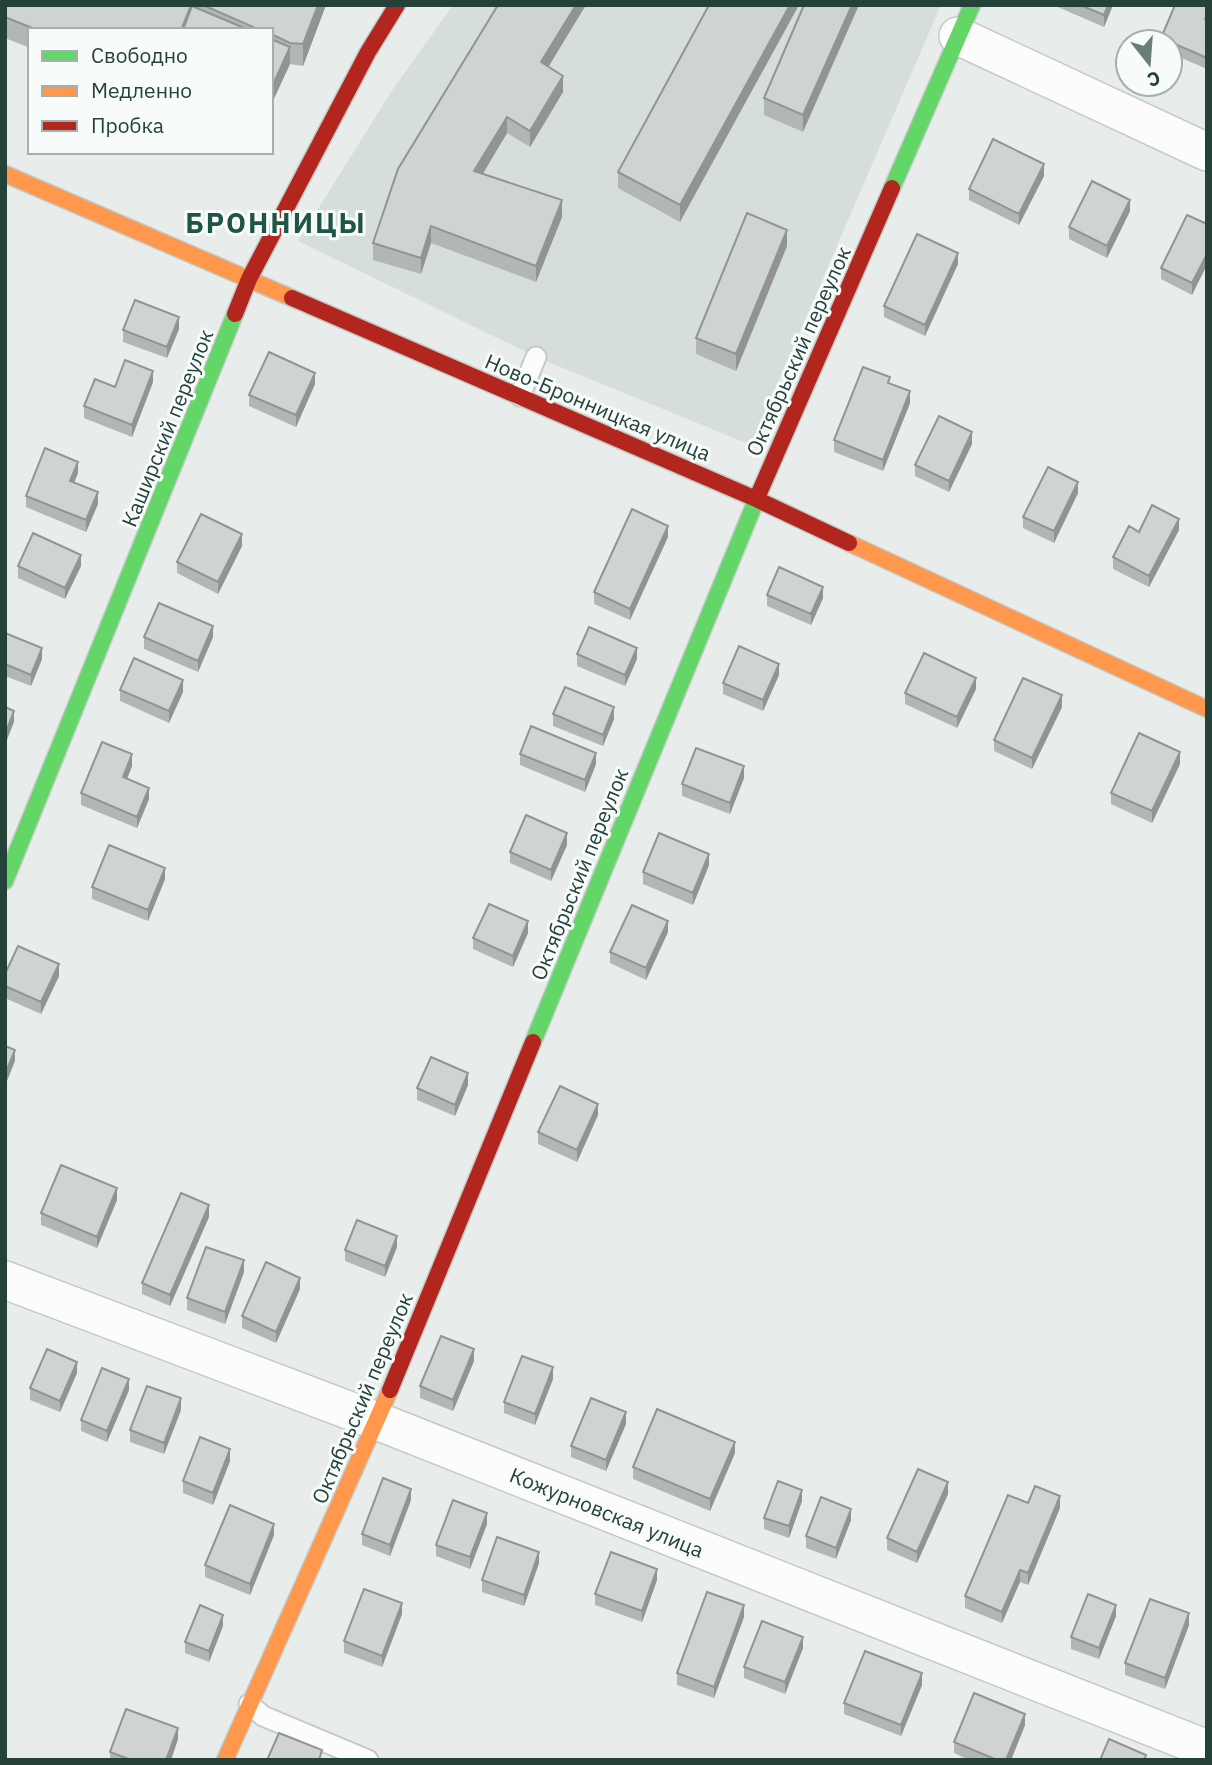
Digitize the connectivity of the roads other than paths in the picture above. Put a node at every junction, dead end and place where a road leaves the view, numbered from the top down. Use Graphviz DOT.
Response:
graph roads {
  1 [pos="397,5"];
  2 [pos="965,21"];
  3 [pos="1207,152"];
  4 [pos="5,174"];
  5 [pos="249,279"];
  6 [pos="536,357"];
  7 [pos="520,396"];
  8 [pos="756,499"];
  9 [pos="1207,709"];
  10 [pos="5,881"];
  11 [pos="5,1280"];
  12 [pos="377,1421"];
  13 [pos="249,1704"];
  14 [pos="1207,1749"];
  15 [pos="225,1760"];
  16 [pos="368,1760"];
  1 -- 5 [label="street, Каширский переулок"];
  2 -- 3 [label="street"];
  2 -- 8 [label="street, Октябрьский переулок"];
  4 -- 5 [label="street, Ново-Бронницкая улица"];
  5 -- 7 [label="street, Ново-Бронницкая улица"];
  5 -- 10 [label="street, Каширский переулок"];
  6 -- 7 [label="lane"];
  7 -- 8 [label="street, Ново-Бронницкая улица"];
  8 -- 9 [label="street, Ново-Бронницкая улица"];
  8 -- 12 [label="street, Октябрьский переулок"];
  11 -- 12 [label="street, Кожурновская улица"];
  12 -- 13 [label="street, Октябрьский переулок"];
  12 -- 14 [label="street, Кожурновская улица"];
  13 -- 15 [label="street, Октябрьский переулок"];
  13 -- 16 [label="lane"];
}
